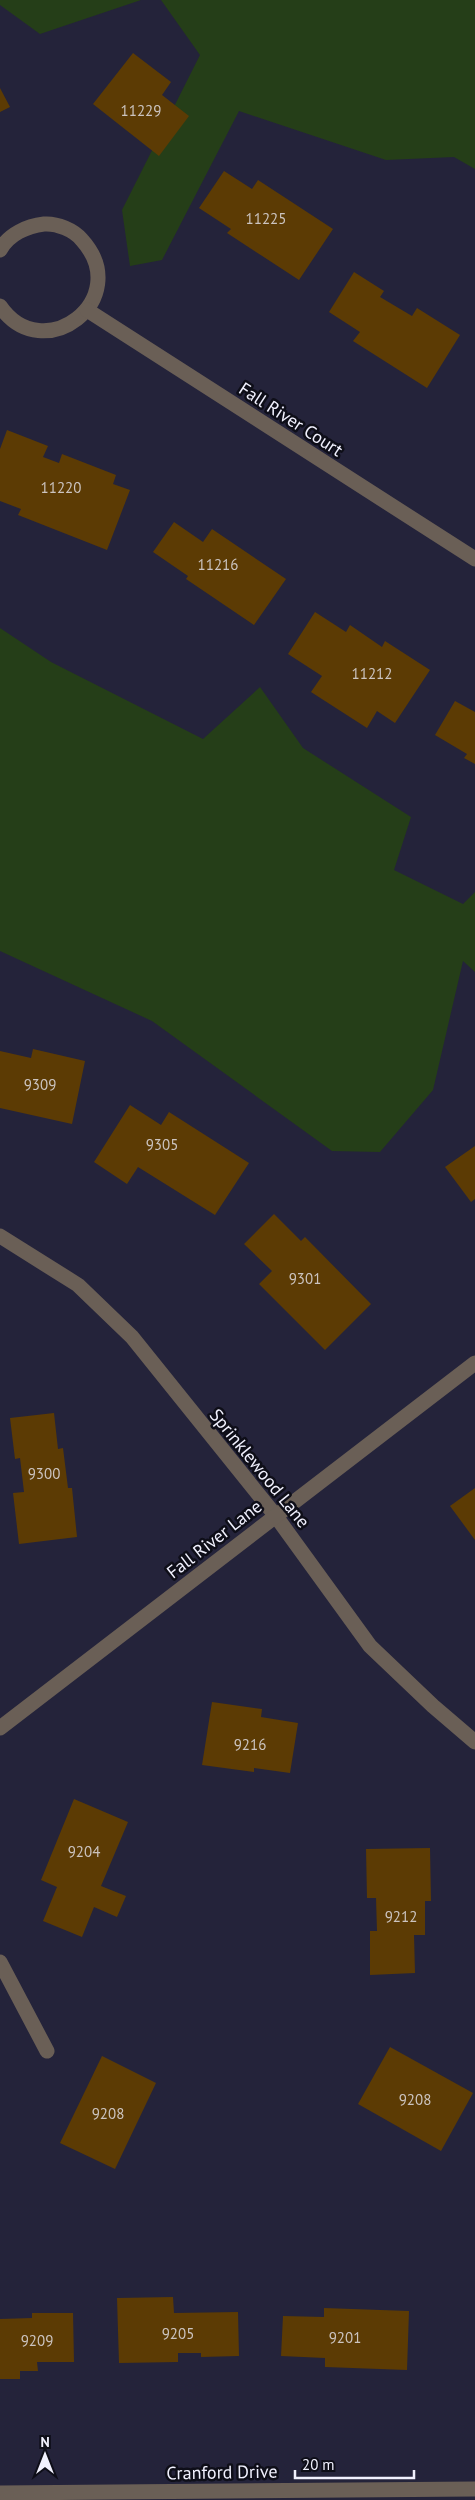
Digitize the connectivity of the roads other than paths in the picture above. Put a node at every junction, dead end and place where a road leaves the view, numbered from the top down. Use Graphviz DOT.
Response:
graph roads {
  1 [pos="0,250"];
  2 [pos="0,306"];
  3 [pos="87,310"];
  4 [pos="475,559"];
  5 [pos="0,1236"];
  6 [pos="475,1363"];
  7 [pos="275,1515"];
  8 [pos="0,1728"];
  9 [pos="475,1742"];
  10 [pos="0,1962"];
  11 [pos="47,2050"];
  12 [pos="475,2489"];
  13 [pos="0,2493"];
  14 [pos="442,2494"];
  1 -- 3 [label="street"];
  2 -- 3 [label="street"];
  3 -- 4 [label="street, Fall River Court"];
  5 -- 7 [label="street, Sprinklewood Lane"];
  6 -- 7 [label="street, Fall River Lane"];
  7 -- 8 [label="street, Fall River Lane"];
  7 -- 9 [label="street, Sprinklewood Lane"];
  10 -- 11 [label="street"];
  12 -- 14 [label="street, Cranford Drive"];
  13 -- 14 [label="street, Cranford Drive"];
}
